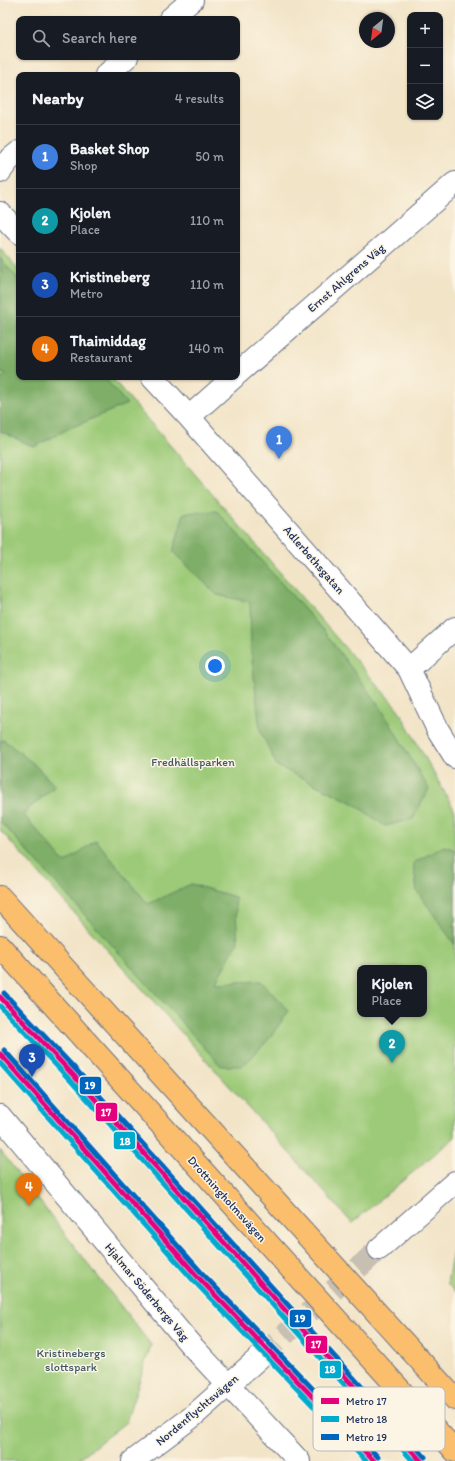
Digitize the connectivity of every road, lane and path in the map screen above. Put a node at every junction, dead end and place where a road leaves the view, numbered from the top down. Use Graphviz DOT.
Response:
graph roads {
  1 [pos="192,0"];
  2 [pos="173,16"];
  3 [pos="124,60"];
  4 [pos="110,72"];
  5 [pos="16,155"];
  6 [pos="0,172"];
  7 [pos="455,183"];
  8 [pos="0,212"];
  9 [pos="16,230"];
  10 [pos="240,371"];
  11 [pos="155,380"];
  12 [pos="231,380"];
  13 [pos="189,417"];
  14 [pos="455,628"];
  15 [pos="409,669"];
  16 [pos="447,734"];
  17 [pos="455,757"];
  18 [pos="0,897"];
  19 [pos="0,946"];
  20 [pos="0,1116"];
  21 [pos="455,1182"];
  22 [pos="379,1249"];
  23 [pos="260,1357"];
  24 [pos="228,1384"];
  25 [pos="397,1387"];
  26 [pos="444,1387"];
  27 [pos="445,1388"];
  28 [pos="455,1399"];
  29 [pos="445,1440"];
  30 [pos="455,1451"];
  31 [pos="133,1461"];
  32 [pos="299,1461"];
  1 -- 2 [label="street"];
  3 -- 4 [label="street"];
  5 -- 6 [label="street"];
  7 -- 10 [label="street, Ernst Ahlgrens Väg"];
  8 -- 9 [label="street"];
  11 -- 13 [label="street, Adlerbethsgatan"];
  12 -- 13 [label="street"];
  13 -- 15 [label="street, Adlerbethsgatan"];
  14 -- 15 [label="street"];
  15 -- 16 [label="street, Adlerbethsgatan"];
  16 -- 17 [label="street, Adlerbethsgatan"];
  18 -- 26 [label="main road"];
  19 -- 25 [label="main road, Drottningholmsvägen"];
  20 -- 24 [label="street, Hjalmar Söderbergs Väg"];
  21 -- 22 [label="street"];
  23 -- 24 [label="street, Nordenflychtsvägen"];
  24 -- 31 [label="street, Nordenflychtsvägen"];
  24 -- 32 [label="street, Hjalmar Söderbergs Väg"];
  27 -- 28 [label="main road"];
  29 -- 30 [label="main road, Drottningholmsvägen"];
}
